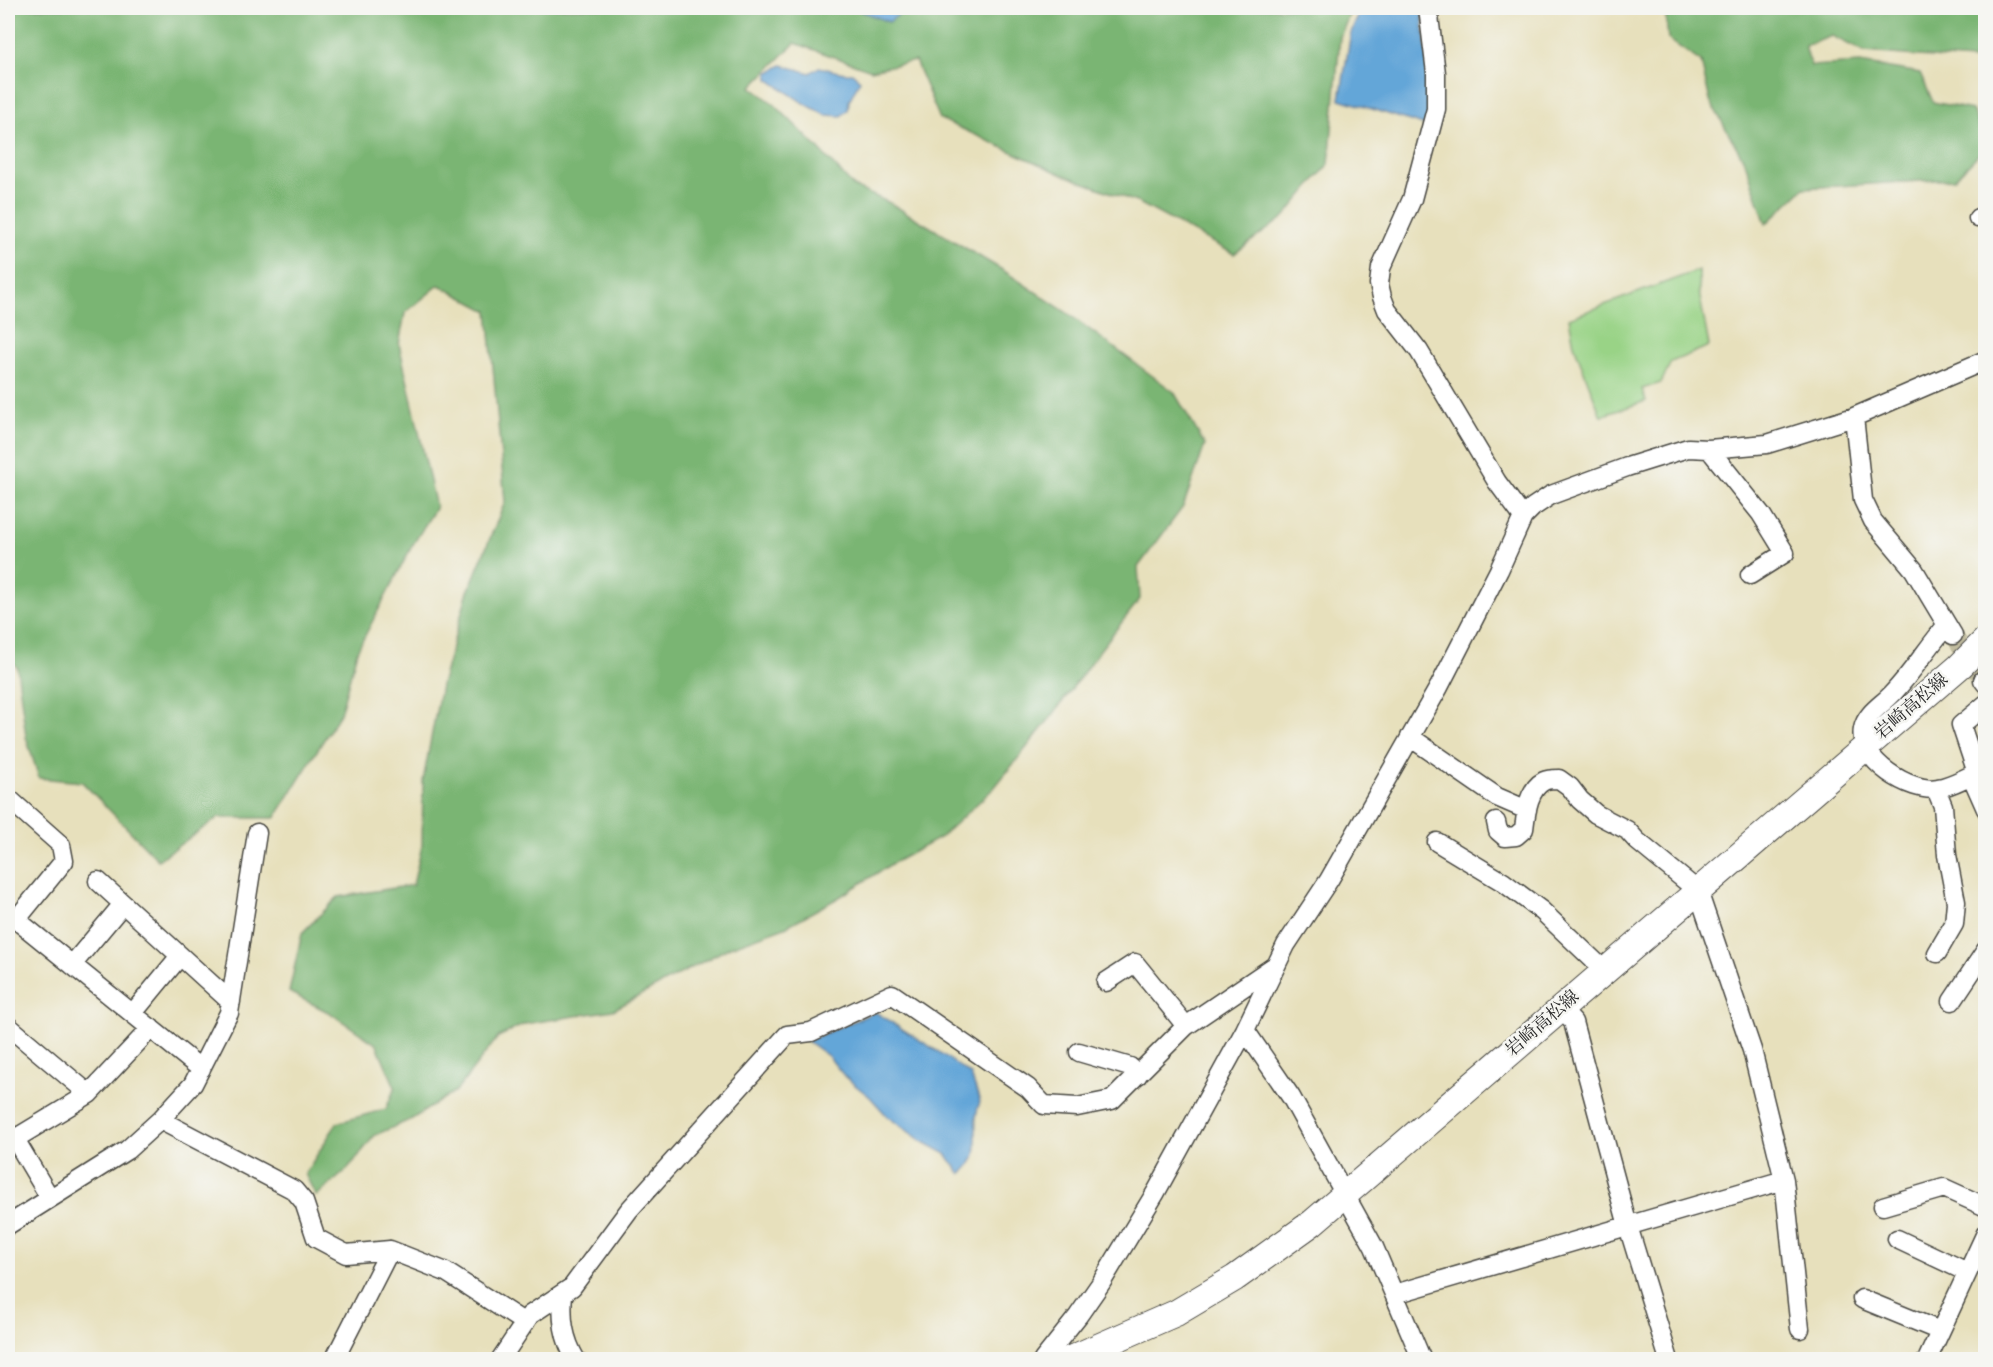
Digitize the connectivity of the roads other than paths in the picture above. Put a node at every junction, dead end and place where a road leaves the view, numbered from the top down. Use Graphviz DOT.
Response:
graph roads {
  1 [pos="1428,8"];
  2 [pos="1986,360"];
  3 [pos="1854,417"];
  4 [pos="1709,449"];
  5 [pos="1523,517"];
  6 [pos="1750,575"];
  7 [pos="1986,640"];
  8 [pos="1986,704"];
  9 [pos="1410,736"];
  10 [pos="1865,748"];
  11 [pos="1971,776"];
  12 [pos="1936,789"];
  13 [pos="8,798"];
  14 [pos="1986,809"];
  15 [pos="1527,810"];
  16 [pos="1496,822"];
  17 [pos="257,833"];
  18 [pos="1437,842"];
  19 [pos="98,881"];
  20 [pos="1698,891"];
  21 [pos="123,904"];
  22 [pos="12,916"];
  23 [pos="1986,950"];
  24 [pos="1937,953"];
  25 [pos="180,956"];
  26 [pos="72,965"];
  27 [pos="1275,966"];
  28 [pos="1605,971"];
  29 [pos="1106,982"];
  30 [pos="1952,1001"];
  31 [pos="231,1002"];
  32 [pos="1561,1009"];
  33 [pos="133,1013"];
  34 [pos="8,1026"];
  35 [pos="1186,1026"];
  36 [pos="151,1028"];
  37 [pos="1245,1029"];
  38 [pos="1079,1052"];
  39 [pos="201,1069"];
  40 [pos="1138,1075"];
  41 [pos="89,1094"];
  42 [pos="160,1120"];
  43 [pos="10,1138"];
  44 [pos="1784,1180"];
  45 [pos="1345,1195"];
  46 [pos="50,1198"];
  47 [pos="1883,1206"];
  48 [pos="1986,1207"];
  49 [pos="8,1225"];
  50 [pos="1628,1226"];
  51 [pos="1986,1233"];
  52 [pos="1897,1239"];
  53 [pos="390,1250"];
  54 [pos="1967,1272"];
  55 [pos="563,1293"];
  56 [pos="1395,1294"];
  57 [pos="1862,1299"];
  58 [pos="525,1323"];
  59 [pos="1800,1329"];
  60 [pos="1940,1331"];
  61 [pos="334,1359"];
  62 [pos="500,1359"];
  63 [pos="576,1359"];
  64 [pos="1043,1359"];
  65 [pos="1068,1359"];
  66 [pos="1422,1359"];
  67 [pos="1669,1359"];
  68 [pos="1927,1359"];
  1 -- 5 [label="street"];
  2 -- 3 [label="street"];
  3 -- 4 [label="street"];
  3 -- 10 [label="street"];
  4 -- 5 [label="street"];
  4 -- 6 [label="street"];
  5 -- 9 [label="street"];
  7 -- 10 [label="main road, 岩崎高松線"];
  8 -- 11 [label="street"];
  9 -- 15 [label="street"];
  9 -- 27 [label="street"];
  10 -- 12 [label="street"];
  10 -- 20 [label="main road, 岩崎高松線"];
  11 -- 12 [label="street"];
  11 -- 14 [label="street"];
  12 -- 24 [label="street"];
  13 -- 22 [label="street"];
  15 -- 16 [label="street"];
  15 -- 20 [label="street"];
  17 -- 31 [label="street"];
  18 -- 28 [label="street"];
  19 -- 21 [label="street"];
  20 -- 28 [label="main road, 岩崎高松線"];
  20 -- 44 [label="street"];
  21 -- 25 [label="street"];
  21 -- 26 [label="street"];
  22 -- 26 [label="street"];
  23 -- 30 [label="street"];
  25 -- 31 [label="street"];
  25 -- 33 [label="street"];
  26 -- 33 [label="street"];
  27 -- 35 [label="street"];
  27 -- 37 [label="street"];
  28 -- 32 [label="main road, 岩崎高松線"];
  29 -- 35 [label="street"];
  31 -- 39 [label="street"];
  32 -- 45 [label="main road, 岩崎高松線"];
  32 -- 50 [label="street"];
  33 -- 36 [label="street"];
  34 -- 41 [label="street"];
  35 -- 40 [label="street"];
  36 -- 39 [label="street"];
  36 -- 41 [label="street"];
  37 -- 45 [label="street"];
  37 -- 64 [label="street"];
  38 -- 40 [label="street"];
  39 -- 42 [label="street"];
  40 -- 55 [label="street"];
  41 -- 43 [label="street"];
  42 -- 46 [label="street"];
  42 -- 53 [label="street"];
  43 -- 46 [label="street"];
  44 -- 50 [label="street"];
  44 -- 59 [label="street"];
  45 -- 56 [label="street"];
  45 -- 65 [label="main road, 岩崎高松線"];
  46 -- 49 [label="street"];
  47 -- 48 [label="street"];
  50 -- 56 [label="street"];
  50 -- 67 [label="street"];
  51 -- 54 [label="street"];
  52 -- 54 [label="street"];
  53 -- 58 [label="street"];
  53 -- 61 [label="street"];
  54 -- 60 [label="street"];
  55 -- 58 [label="street"];
  55 -- 63 [label="street"];
  56 -- 66 [label="street"];
  57 -- 60 [label="street"];
  58 -- 62 [label="street"];
  60 -- 68 [label="street"];
}
